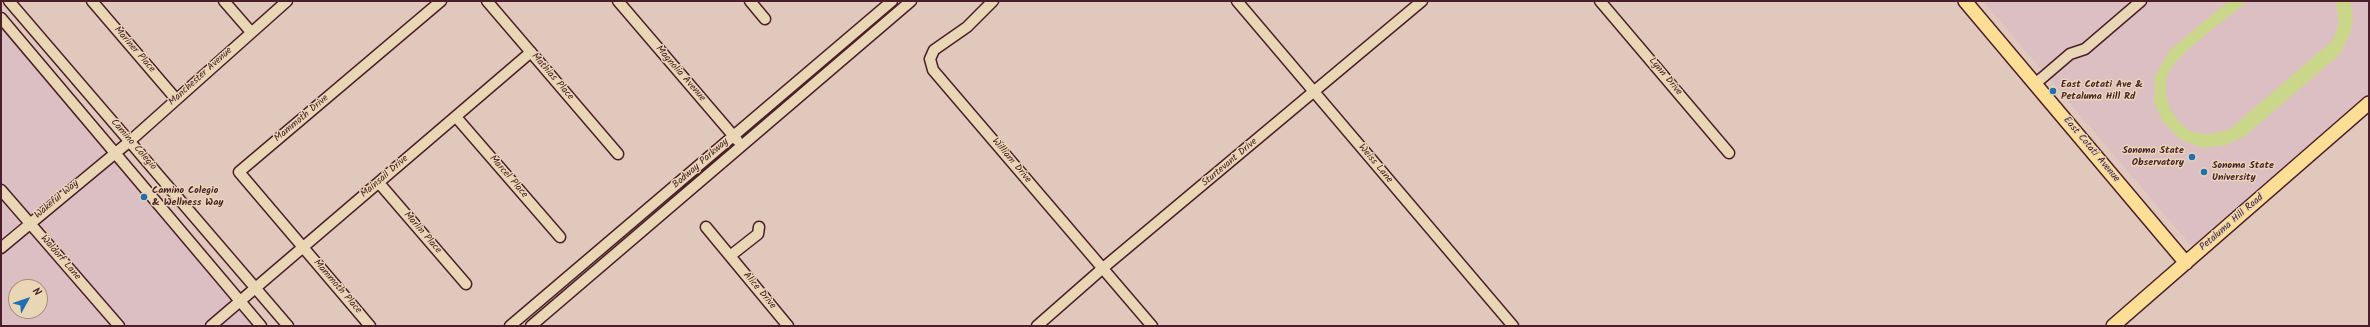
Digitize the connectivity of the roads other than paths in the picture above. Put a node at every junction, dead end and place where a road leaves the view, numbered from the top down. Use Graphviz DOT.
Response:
graph roads {
  1 [pos="9,1"];
  2 [pos="92,1"];
  3 [pos="224,1"];
  4 [pos="287,1"];
  5 [pos="441,1"];
  6 [pos="487,1"];
  7 [pos="618,1"];
  8 [pos="750,1"];
  9 [pos="892,1"];
  10 [pos="911,1"];
  11 [pos="993,1"];
  12 [pos="1237,1"];
  13 [pos="1422,1"];
  14 [pos="1600,1"];
  15 [pos="1965,1"];
  16 [pos="2141,1"];
  17 [pos="1,18"];
  18 [pos="765,19"];
  19 [pos="251,32"];
  20 [pos="531,52"];
  21 [pos="2035,84"];
  22 [pos="1315,92"];
  23 [pos="176,99"];
  24 [pos="2369,103"];
  25 [pos="456,117"];
  26 [pos="733,136"];
  27 [pos="130,141"];
  28 [pos="742,146"];
  29 [pos="1729,152"];
  30 [pos="115,153"];
  31 [pos="618,154"];
  32 [pos="379,183"];
  33 [pos="1,190"];
  34 [pos="30,224"];
  35 [pos="706,227"];
  36 [pos="759,227"];
  37 [pos="560,237"];
  38 [pos="303,247"];
  39 [pos="1,248"];
  40 [pos="730,256"];
  41 [pos="2186,263"];
  42 [pos="1103,268"];
  43 [pos="466,284"];
  44 [pos="256,288"];
  45 [pos="240,301"];
  46 [pos="119,326"];
  47 [pos="211,326"];
  48 [pos="261,326"];
  49 [pos="288,326"];
  50 [pos="370,326"];
  51 [pos="510,326"];
  52 [pos="531,326"];
  53 [pos="788,326"];
  54 [pos="1037,326"];
  55 [pos="1152,326"];
  56 [pos="1513,326"];
  57 [pos="2113,326"];
  1 -- 27 [label="street, Camino Colegio"];
  2 -- 23 [label="street, Mariner Place"];
  3 -- 19 [label="street"];
  4 -- 19 [label="street, Manchester Avenue"];
  5 -- 38 [label="street, Mammoth Drive"];
  6 -- 20 [label="street, Mathias Place"];
  7 -- 26 [label="street, Magnolia Avenue"];
  8 -- 18 [label="street"];
  9 -- 26 [label="street, Bodway Parkway"];
  10 -- 28 [label="street, Bodway Parkway"];
  11 -- 42 [label="street, William Drive"];
  12 -- 22 [label="street, Weiss Lane"];
  13 -- 22 [label="street, Sturtevant Drive"];
  14 -- 29 [label="street, Lynn Drive"];
  15 -- 21 [label="main road, East Cotati Avenue"];
  16 -- 21 [label="street"];
  17 -- 30 [label="street, Camino Colegio"];
  19 -- 23 [label="street, Manchester Avenue"];
  20 -- 25 [label="street, Mainsail Drive"];
  20 -- 31 [label="street, Mathias Place"];
  21 -- 41 [label="main road, East Cotati Avenue"];
  22 -- 42 [label="street, Sturtevant Drive"];
  22 -- 56 [label="street, Weiss Lane"];
  23 -- 27 [label="street, Manchester Avenue"];
  24 -- 41 [label="main road, Petaluma Hill Road"];
  25 -- 32 [label="street, Mainsail Drive"];
  25 -- 37 [label="street, Marcel Place"];
  26 -- 28 [label="street, Magnolia Avenue"];
  26 -- 51 [label="street, Bodway Parkway"];
  27 -- 30 [label="street, Manchester Avenue"];
  27 -- 44 [label="street, Camino Colegio"];
  28 -- 52 [label="street, Bodway Parkway"];
  30 -- 34 [label="street, Wakeful Way"];
  30 -- 45 [label="street, Camino Colegio"];
  32 -- 38 [label="street, Mainsail Drive"];
  32 -- 43 [label="street, Marlin Place"];
  33 -- 34 [label="street, Waldorf Lane"];
  34 -- 39 [label="street, Wakeful Way"];
  34 -- 46 [label="street, Waldorf Lane"];
  35 -- 40 [label="street, Alice Drive"];
  36 -- 40 [label="street"];
  38 -- 44 [label="street, Mainsail Drive"];
  38 -- 50 [label="street, Mammoth Place"];
  40 -- 53 [label="street, Alice Drive"];
  41 -- 57 [label="main road, Petaluma Hill Road"];
  42 -- 54 [label="street, Sturtevant Drive"];
  42 -- 55 [label="street, William Drive"];
  44 -- 45 [label="street, Mainsail Drive"];
  44 -- 49 [label="street, Camino Colegio"];
  45 -- 47 [label="street, Mainsail Drive"];
  45 -- 48 [label="street, Camino Colegio"];
}
